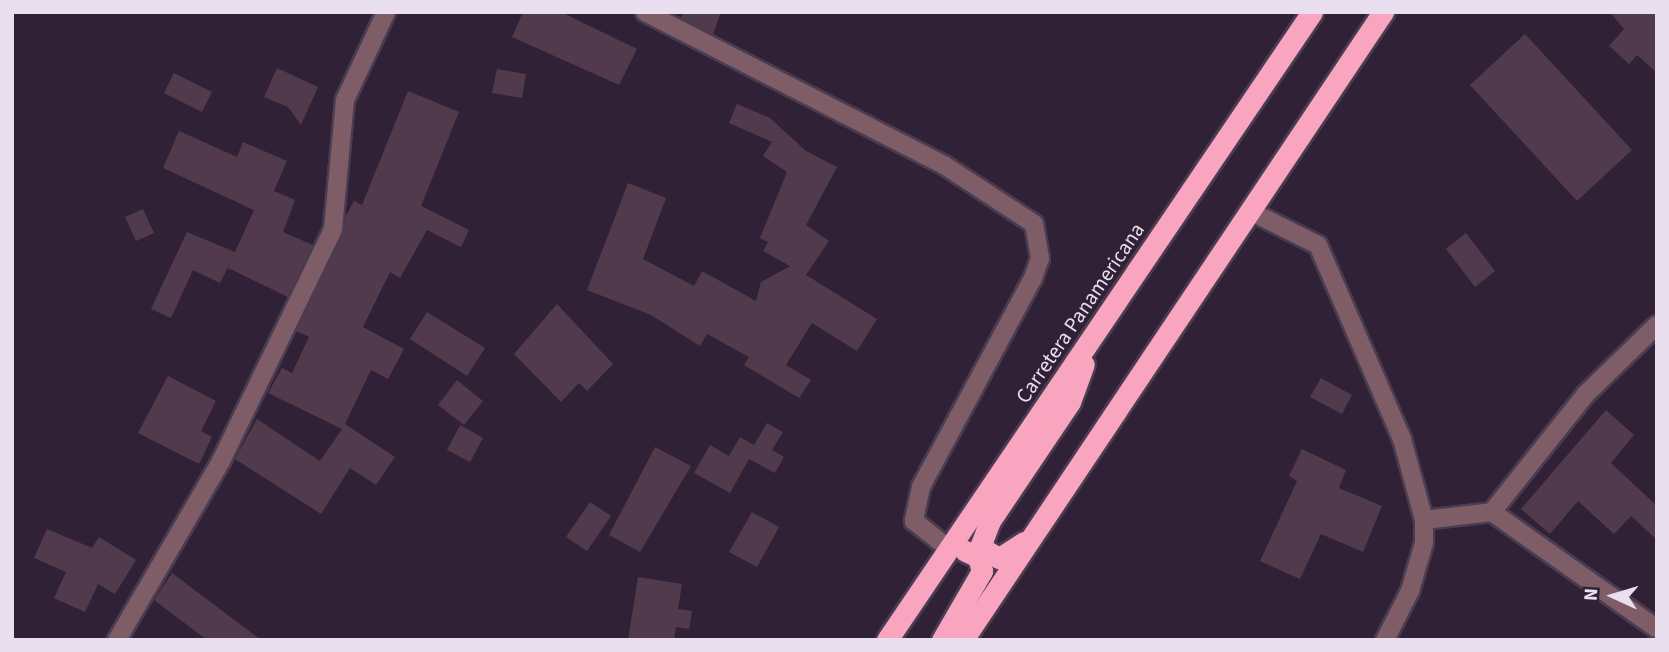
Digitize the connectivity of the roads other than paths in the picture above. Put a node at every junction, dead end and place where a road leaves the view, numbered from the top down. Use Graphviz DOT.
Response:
graph roads {
  1 [pos="386,12"];
  2 [pos="645,12"];
  3 [pos="1312,12"];
  4 [pos="1383,12"];
  5 [pos="1250,211"];
  6 [pos="1657,325"];
  7 [pos="1087,348"];
  8 [pos="1492,512"];
  9 [pos="1424,520"];
  10 [pos="1037,530"];
  11 [pos="948,548"];
  12 [pos="1657,629"];
  13 [pos="117,640"];
  14 [pos="887,640"];
  15 [pos="942,640"];
  16 [pos="963,640"];
  17 [pos="1385,640"];
  1 -- 13 [label="street"];
  2 -- 11 [label="street"];
  3 -- 7 [label="highway, Carretera Panamericana"];
  4 -- 5 [label="highway"];
  5 -- 9 [label="street"];
  5 -- 10 [label="highway"];
  6 -- 8 [label="street"];
  7 -- 10 [label="highway"];
  7 -- 11 [label="highway, Carretera Panamericana"];
  8 -- 9 [label="street"];
  8 -- 12 [label="street"];
  9 -- 17 [label="street"];
  10 -- 16 [label="highway"];
  11 -- 14 [label="highway, Carretera Panamericana"];
  11 -- 15 [label="highway"];
}
